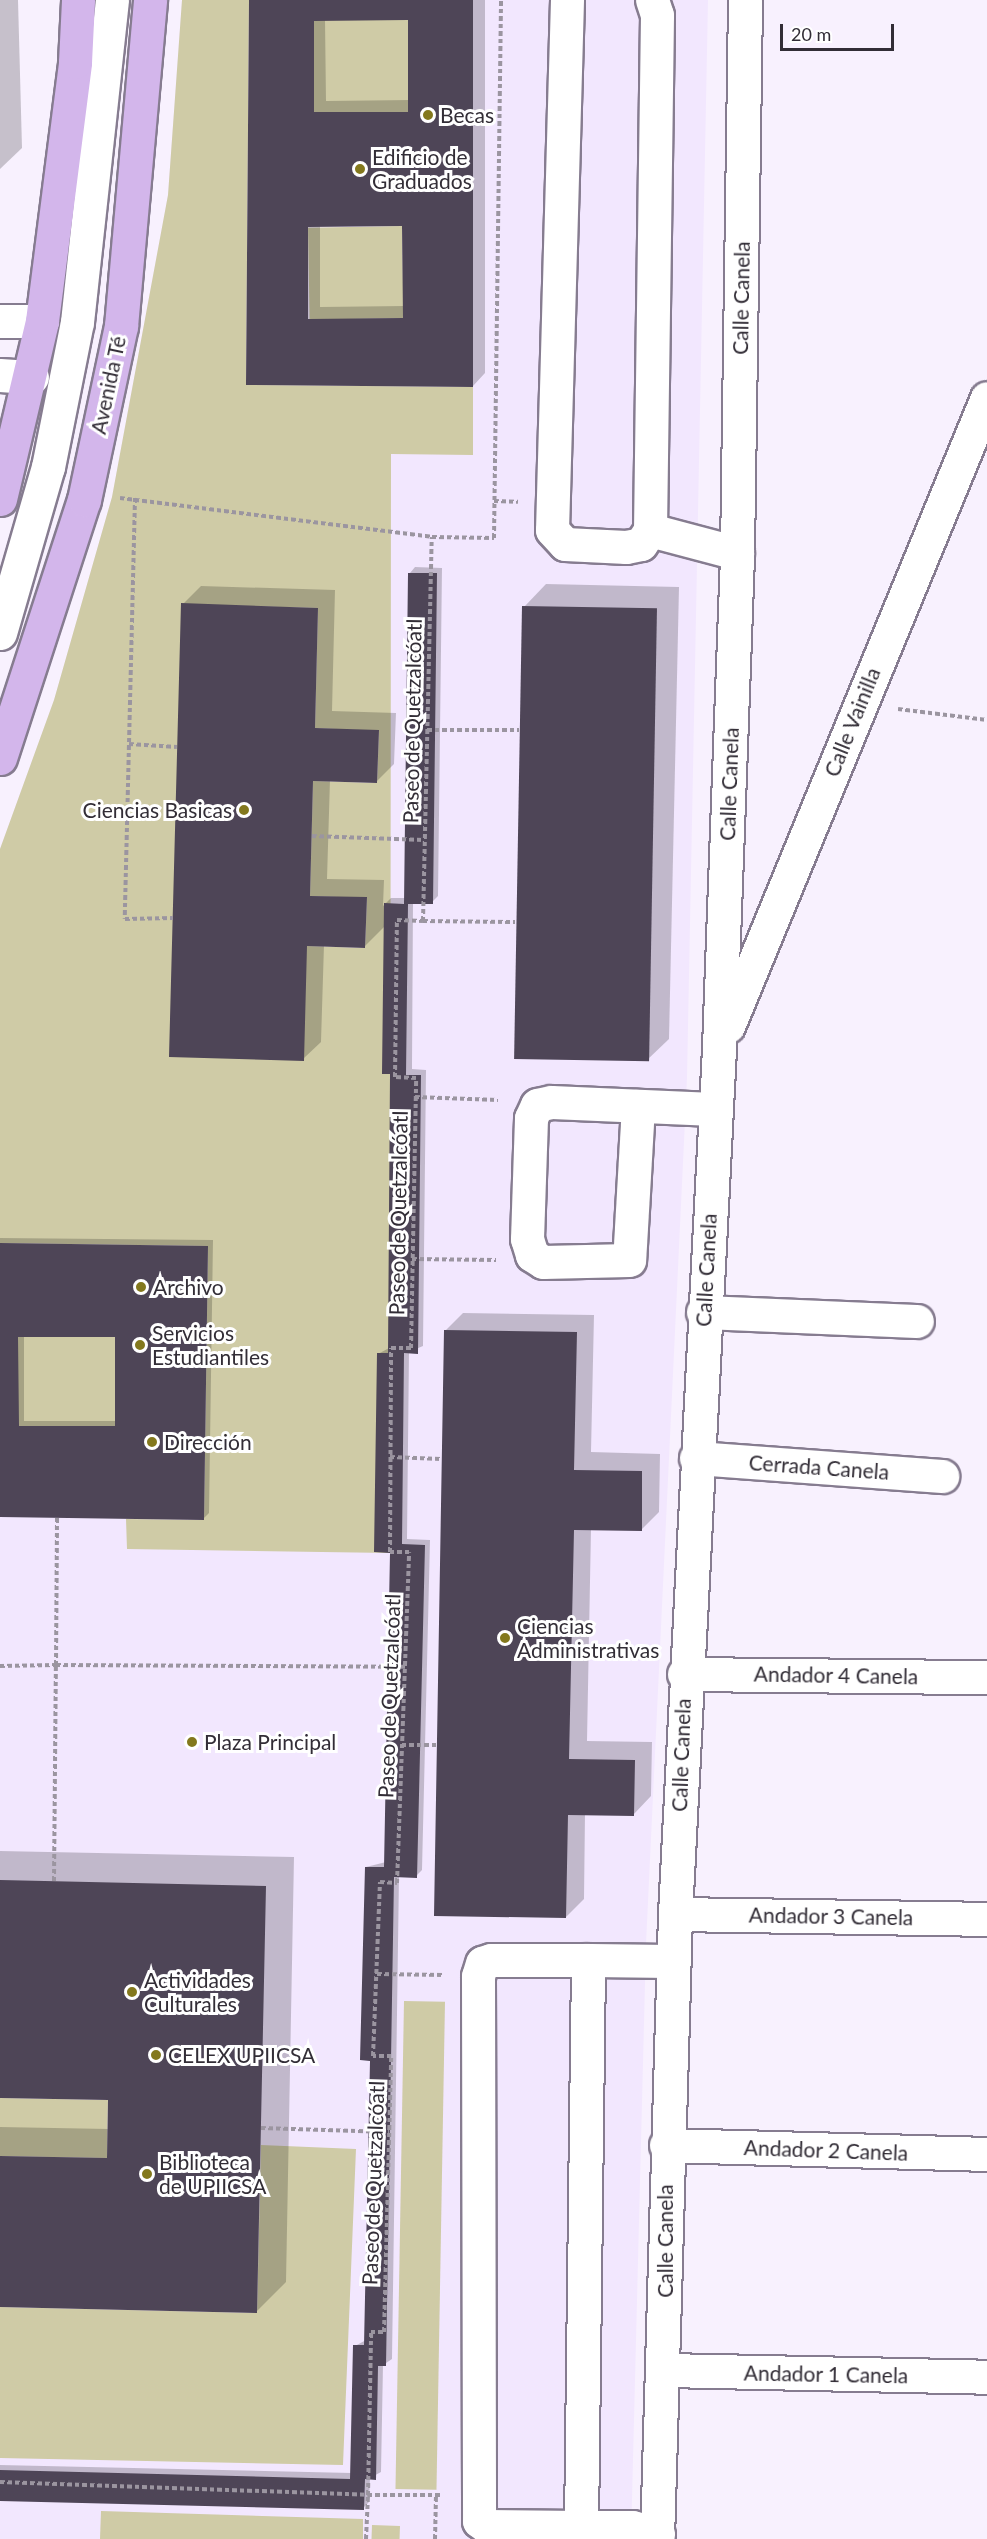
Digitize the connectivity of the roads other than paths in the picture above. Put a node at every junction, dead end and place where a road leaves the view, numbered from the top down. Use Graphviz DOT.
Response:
graph roads {
  1 [pos="78,0"];
  2 [pos="112,0"];
  3 [pos="150,0"];
  4 [pos="567,0"];
  5 [pos="652,0"];
  6 [pos="745,0"];
  7 [pos="0,321"];
  8 [pos="42,321"];
  9 [pos="16,376"];
  10 [pos="987,398"];
  11 [pos="0,499"];
  12 [pos="650,530"];
  13 [pos="737,553"];
  14 [pos="0,633"];
  15 [pos="0,758"];
  16 [pos="719,1047"];
  17 [pos="638,1106"];
  18 [pos="714,1108"];
  19 [pos="704,1312"];
  20 [pos="917,1321"];
  21 [pos="696,1458"];
  22 [pos="942,1476"];
  23 [pos="684,1674"];
  24 [pos="987,1677"];
  25 [pos="675,1914"];
  26 [pos="987,1919"];
  27 [pos="588,1960"];
  28 [pos="673,1961"];
  29 [pos="666,2145"];
  30 [pos="987,2154"];
  31 [pos="665,2370"];
  32 [pos="987,2377"];
  33 [pos="581,2528"];
  34 [pos="658,2536"];
  1 -- 8 [label="main road"];
  2 -- 14 [label="street"];
  3 -- 15 [label="main road, Avenida Té"];
  4 -- 12 [label="street"];
  5 -- 12 [label="street"];
  6 -- 13 [label="street, Calle Canela"];
  7 -- 8 [label="street"];
  8 -- 9 [label="main road"];
  9 -- 11 [label="main road"];
  10 -- 16 [label="street, Calle Vainilla"];
  12 -- 13 [label="street"];
  13 -- 16 [label="street, Calle Canela"];
  16 -- 18 [label="street, Calle Canela"];
  17 -- 17 [label="street"];
  17 -- 18 [label="street"];
  18 -- 19 [label="street, Calle Canela"];
  19 -- 20 [label="street"];
  19 -- 21 [label="street, Calle Canela"];
  21 -- 22 [label="street, Cerrada Canela"];
  21 -- 23 [label="street, Calle Canela"];
  23 -- 24 [label="street, Andador 4 Canela"];
  23 -- 25 [label="street, Calle Canela"];
  25 -- 26 [label="street, Andador 3 Canela"];
  25 -- 28 [label="street, Calle Canela"];
  27 -- 28 [label="street"];
  27 -- 33 [label="street"];
  27 -- 33 [label="street"];
  28 -- 29 [label="street, Calle Canela"];
  29 -- 30 [label="street, Andador 2 Canela"];
  29 -- 31 [label="street, Calle Canela"];
  31 -- 32 [label="street, Andador 1 Canela"];
  31 -- 34 [label="street, Calle Canela"];
  33 -- 34 [label="street"];
}
